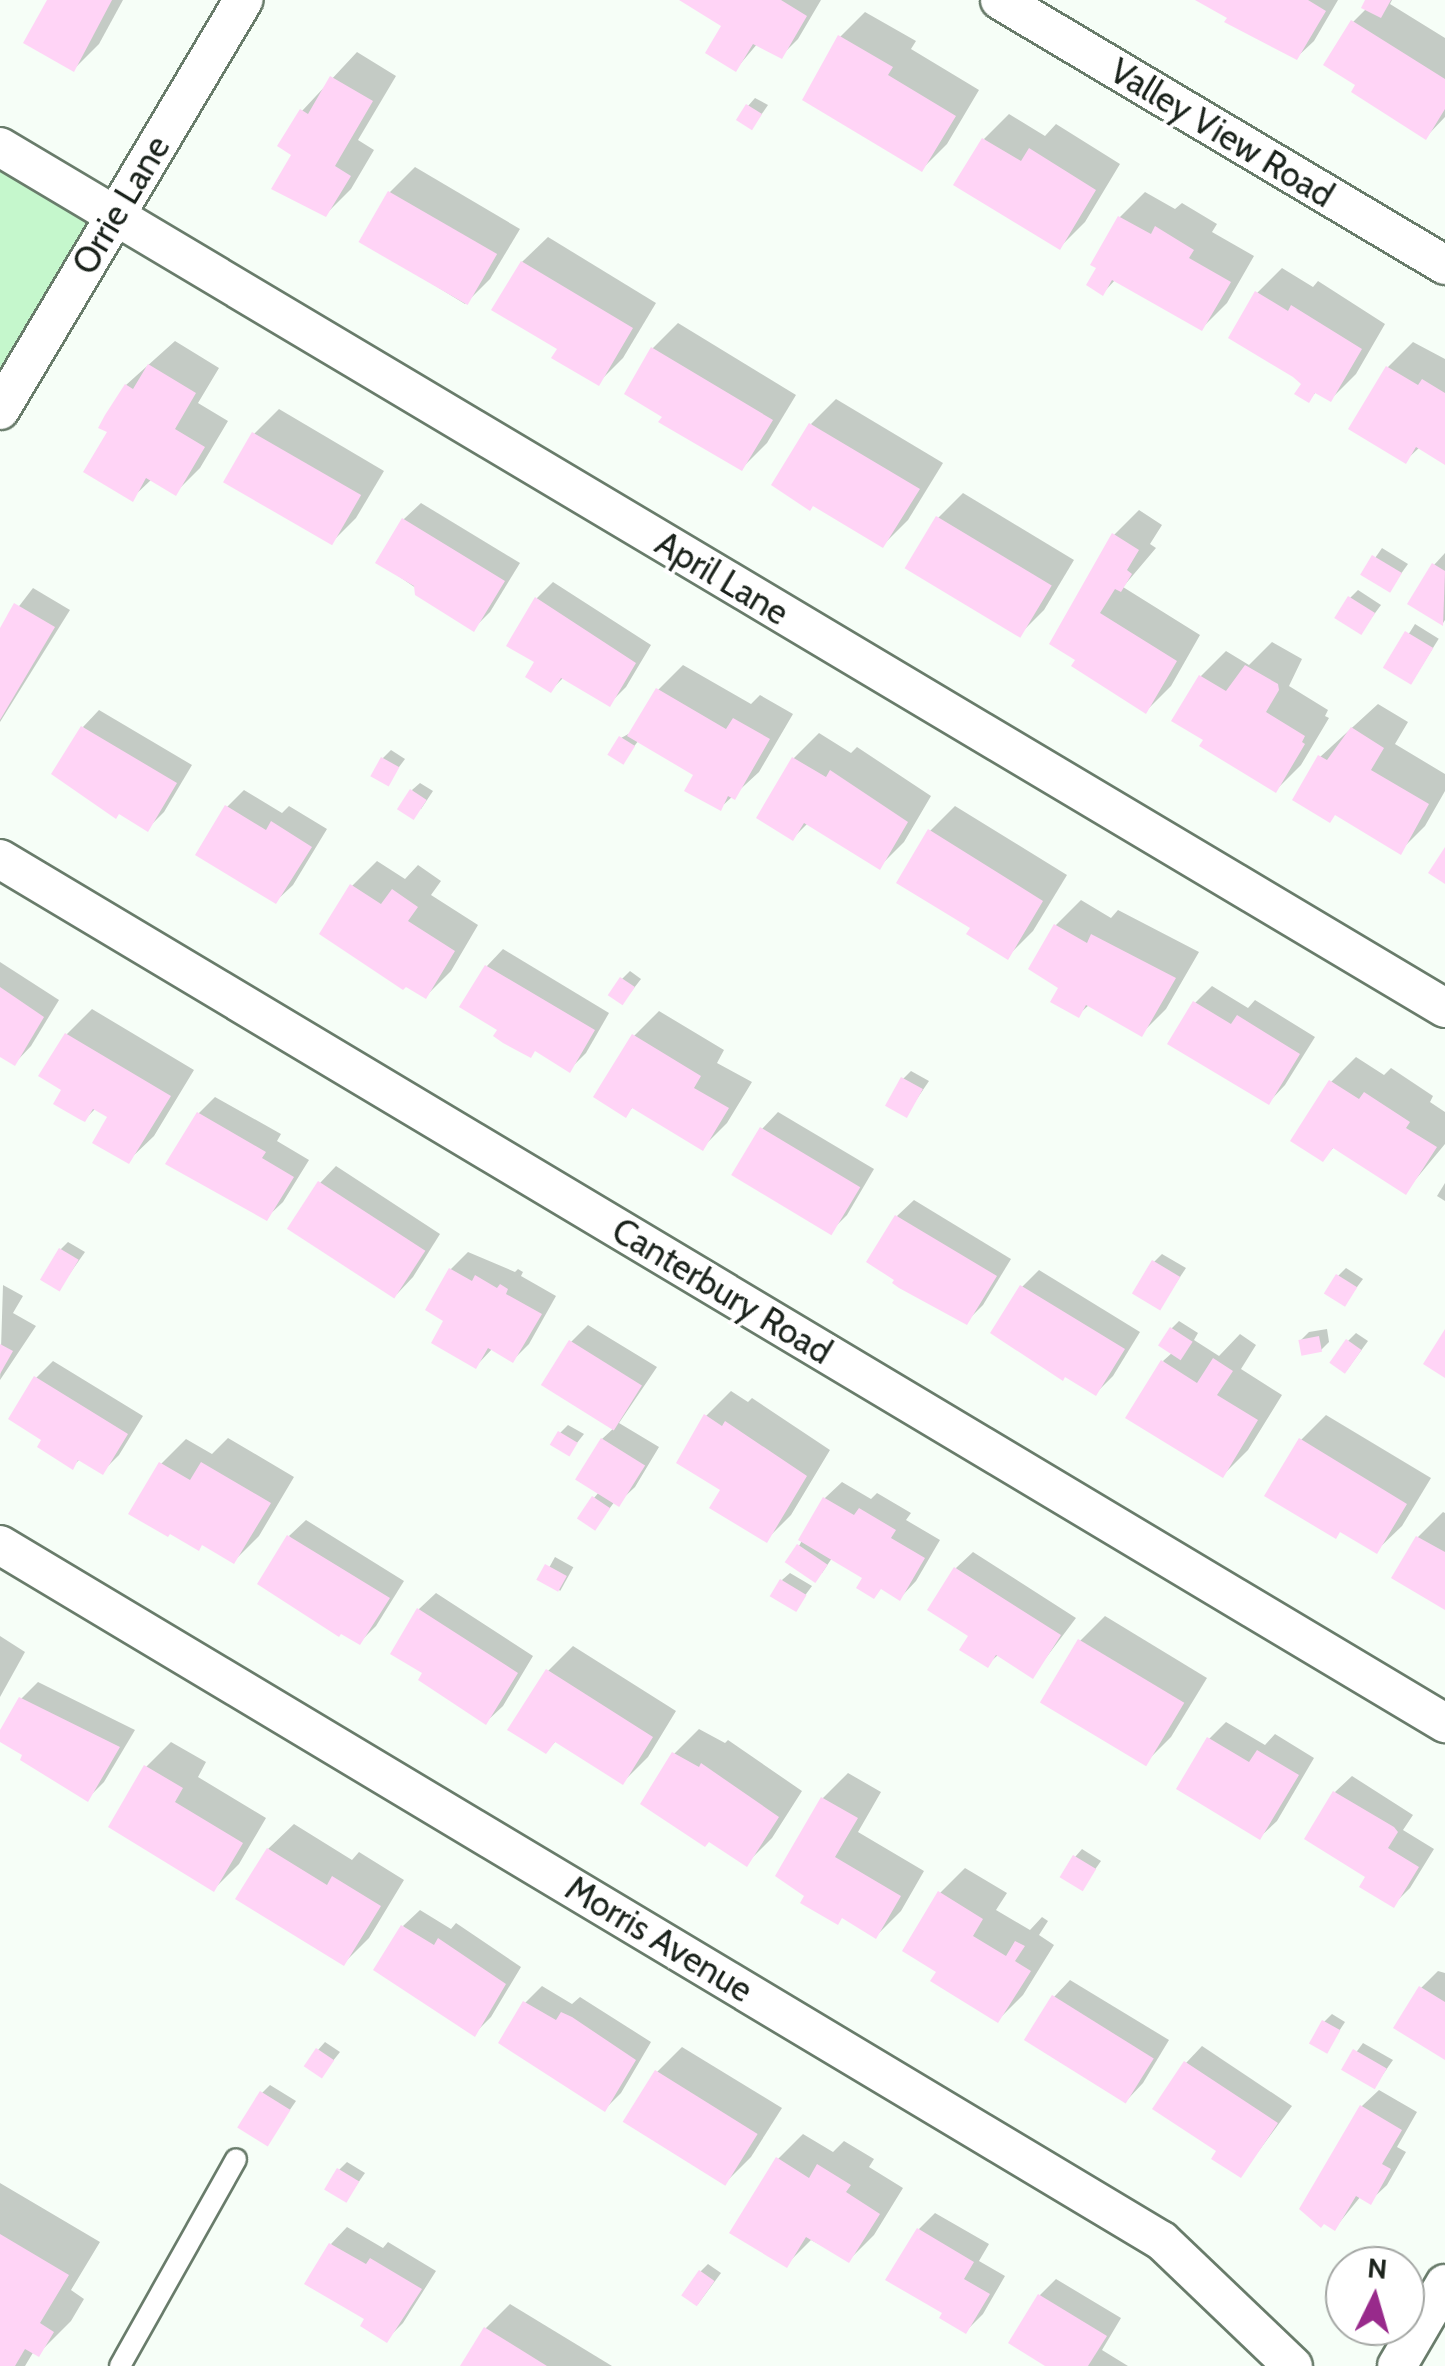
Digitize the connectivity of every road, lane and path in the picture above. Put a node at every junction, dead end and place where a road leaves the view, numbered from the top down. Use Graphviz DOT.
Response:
graph roads {
  1 [pos="242,0"];
  2 [pos="1000,0"];
  3 [pos="0,147"];
  4 [pos="115,215"];
  5 [pos="1445,265"];
  6 [pos="0,410"];
  7 [pos="0,860"];
  8 [pos="1445,1008"];
  9 [pos="0,1545"];
  10 [pos="1445,1723"];
  11 [pos="236,2159"];
  12 [pos="1445,2284"];
  13 [pos="120,2366"];
  14 [pos="1293,2366"];
  15 [pos="1397,2366"];
  1 -- 4 [label="street, Orrie Lane"];
  2 -- 5 [label="street, Valley View Road"];
  3 -- 4 [label="street, April Lane"];
  4 -- 6 [label="street, Orrie Lane"];
  4 -- 8 [label="street, April Lane"];
  7 -- 10 [label="street, Canterbury Road"];
  9 -- 14 [label="street, Morris Avenue"];
  11 -- 13 [label="lane"];
  12 -- 15 [label="street"];
}
